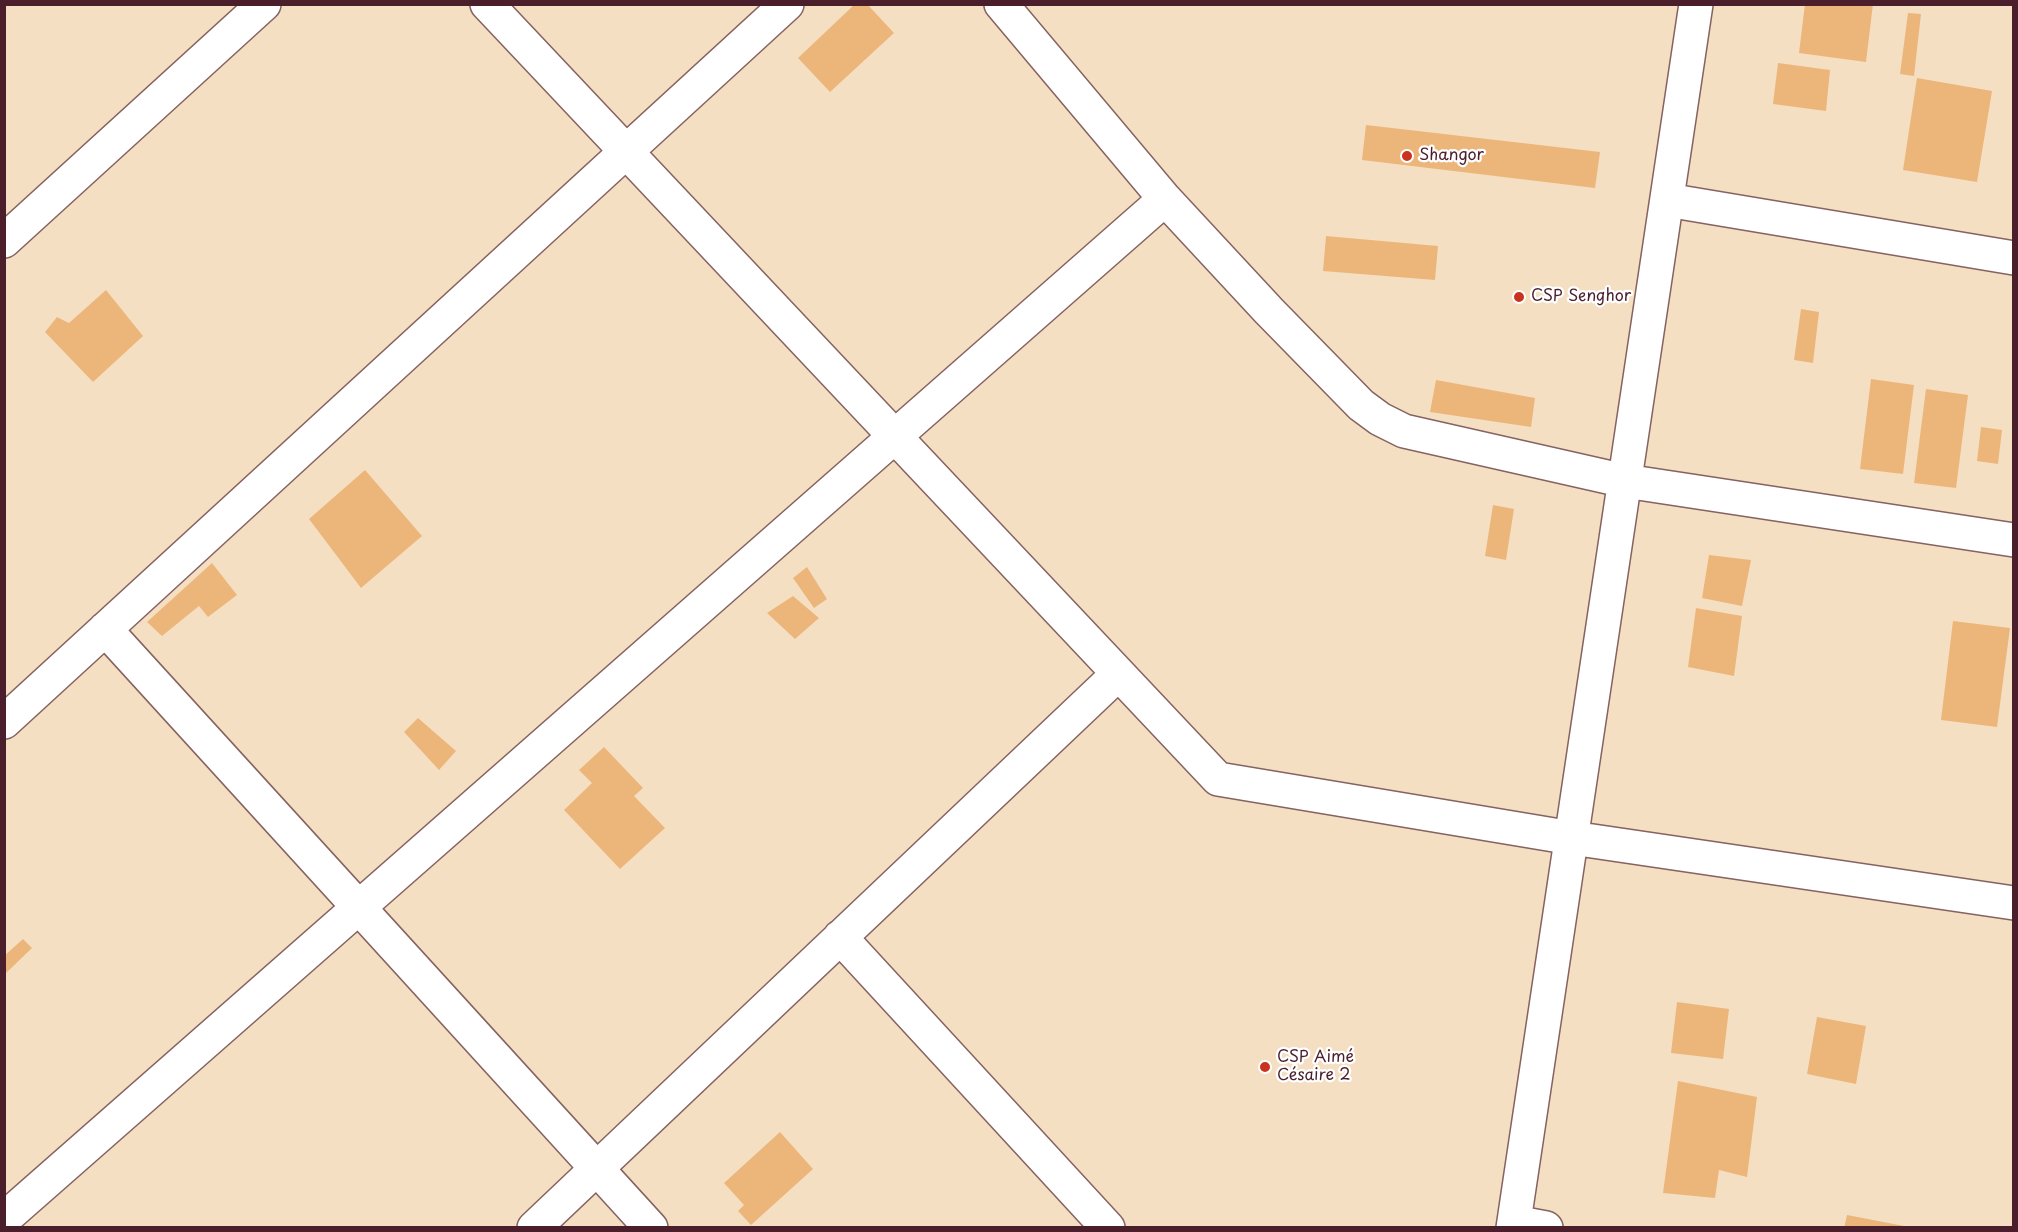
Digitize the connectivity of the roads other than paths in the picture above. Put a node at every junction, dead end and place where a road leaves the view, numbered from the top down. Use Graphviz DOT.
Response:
graph roads {
  1 [pos="264,4"];
  2 [pos="487,4"];
  3 [pos="787,4"];
  4 [pos="1001,4"];
  5 [pos="1696,4"];
  6 [pos="626,152"];
  7 [pos="1165,199"];
  8 [pos="1667,200"];
  9 [pos="4,241"];
  10 [pos="2013,258"];
  11 [pos="894,437"];
  12 [pos="1625,481"];
  13 [pos="2013,540"];
  14 [pos="105,629"];
  15 [pos="1119,674"];
  16 [pos="4,722"];
  17 [pos="1572,838"];
  18 [pos="2013,903"];
  19 [pos="359,907"];
  20 [pos="840,937"];
  21 [pos="597,1168"];
  22 [pos="4,1219"];
  23 [pos="1514,1225"];
  24 [pos="534,1227"];
  25 [pos="651,1227"];
  26 [pos="1108,1227"];
  27 [pos="1546,1227"];
  1 -- 9 [label="street"];
  2 -- 6 [label="street"];
  3 -- 6 [label="street"];
  4 -- 7 [label="street"];
  5 -- 8 [label="street"];
  6 -- 11 [label="street"];
  6 -- 14 [label="street"];
  7 -- 11 [label="street"];
  7 -- 12 [label="street"];
  8 -- 10 [label="street"];
  8 -- 12 [label="street"];
  11 -- 15 [label="street"];
  11 -- 19 [label="street"];
  12 -- 13 [label="street"];
  12 -- 17 [label="street"];
  14 -- 16 [label="street"];
  14 -- 19 [label="street"];
  15 -- 17 [label="street"];
  15 -- 20 [label="street"];
  17 -- 18 [label="street"];
  17 -- 23 [label="street"];
  19 -- 21 [label="street"];
  19 -- 22 [label="street"];
  20 -- 21 [label="street"];
  20 -- 26 [label="street"];
  21 -- 24 [label="street"];
  21 -- 25 [label="street"];
  23 -- 27 [label="street"];
}
